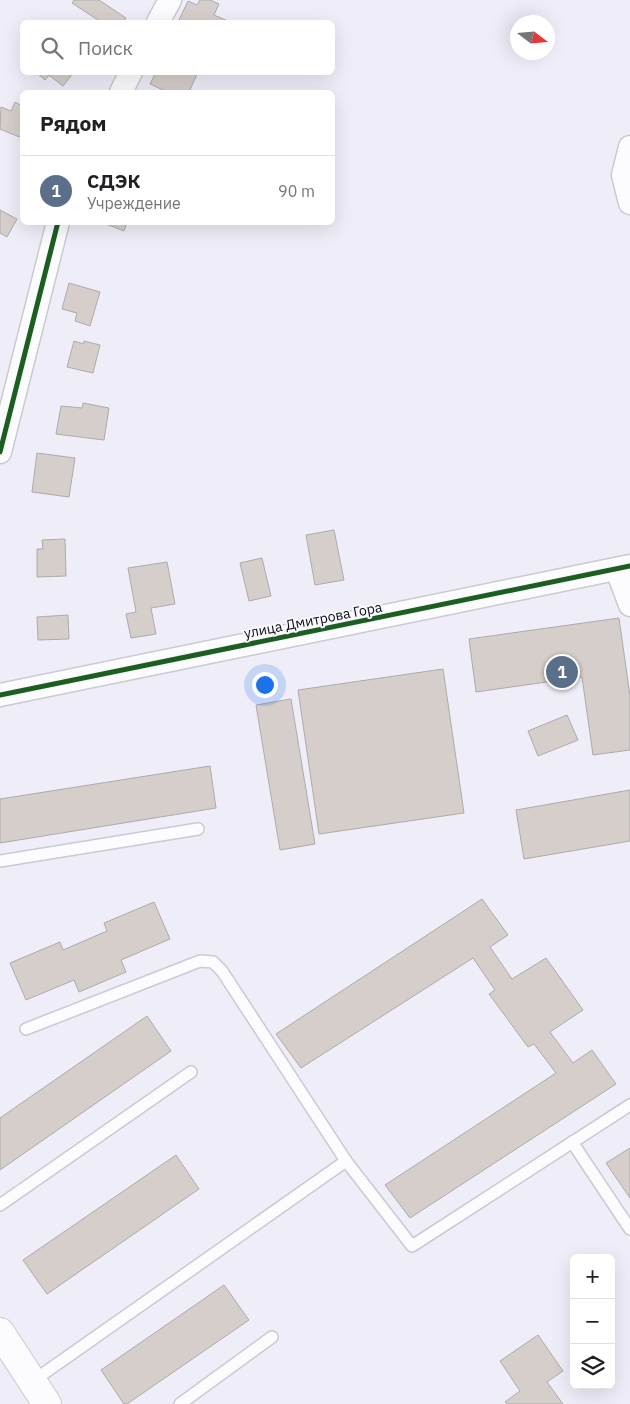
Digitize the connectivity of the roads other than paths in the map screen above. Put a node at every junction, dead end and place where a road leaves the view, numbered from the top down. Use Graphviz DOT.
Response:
graph roads {
  1 [pos="170,0"];
  2 [pos="159,20"];
  3 [pos="130,75"];
  4 [pos="122,90"];
  5 [pos="630,147"];
  6 [pos="630,203"];
  7 [pos="57,225"];
  8 [pos="0,452"];
  9 [pos="624,568"];
  10 [pos="630,605"];
  11 [pos="0,695"];
  12 [pos="198,829"];
  13 [pos="0,861"];
  14 [pos="26,1029"];
  15 [pos="191,1072"];
  16 [pos="630,1105"];
  17 [pos="572,1142"];
  18 [pos="346,1161"];
  19 [pos="0,1205"];
  20 [pos="630,1229"];
  21 [pos="0,1332"];
  22 [pos="272,1337"];
  23 [pos="33,1381"];
  24 [pos="47,1404"];
  25 [pos="180,1404"];
  1 -- 2 [label="street"];
  3 -- 4 [label="street"];
  5 -- 6 [label="street"];
  7 -- 8 [label="street"];
  9 -- 10 [label="street"];
  9 -- 11 [label="street, улица Дмитрова Гора"];
  12 -- 13 [label="lane"];
  14 -- 18 [label="lane"];
  15 -- 19 [label="lane"];
  16 -- 17 [label="lane"];
  17 -- 18 [label="lane"];
  17 -- 20 [label="lane"];
  18 -- 23 [label="lane"];
  21 -- 23 [label="main road"];
  22 -- 25 [label="lane"];
  23 -- 24 [label="main road"];
}
